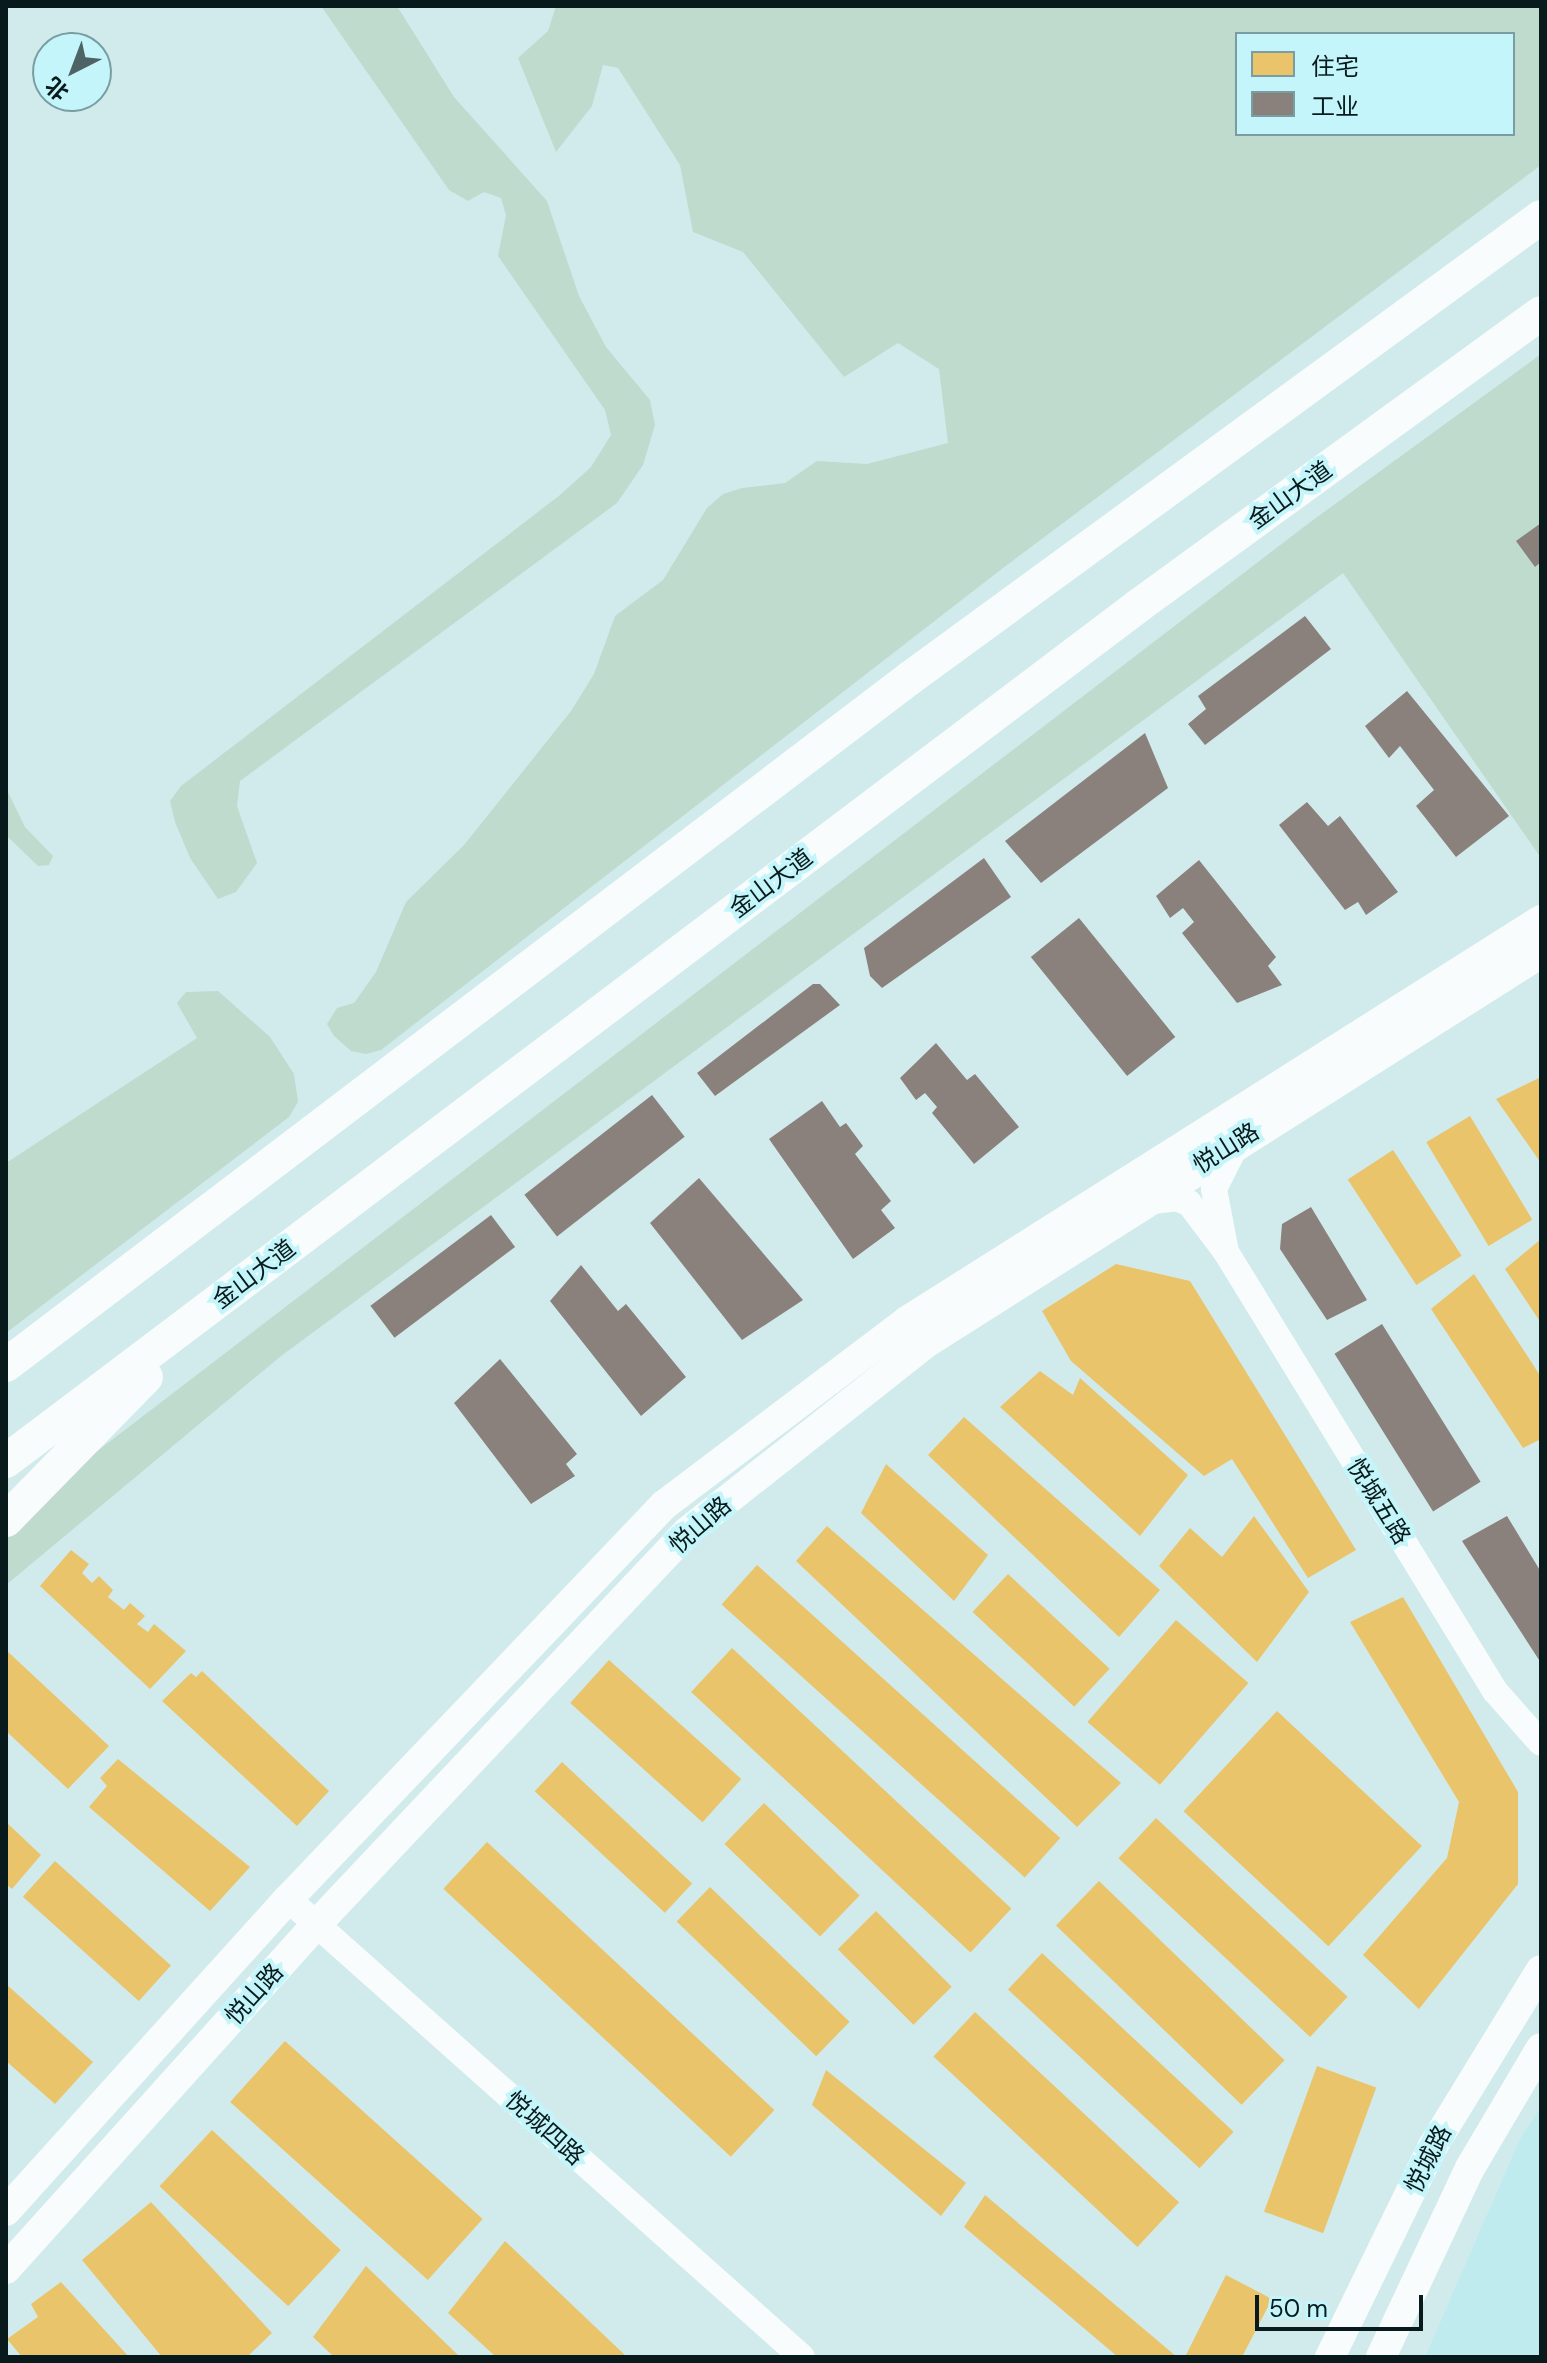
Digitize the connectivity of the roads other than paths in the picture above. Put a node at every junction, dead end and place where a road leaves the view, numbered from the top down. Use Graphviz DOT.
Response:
graph roads {
  1 [pos="1541,217"];
  2 [pos="1541,313"];
  3 [pos="1541,920"];
  4 [pos="1541,953"];
  5 [pos="1239,1140"];
  6 [pos="1138,1204"];
  7 [pos="1226,1252"];
  8 [pos="223,1298"];
  9 [pos="6,1365"];
  10 [pos="6,1461"];
  11 [pos="6,1520"];
  12 [pos="1541,1743"];
  13 [pos="288,1899"];
  14 [pos="316,1925"];
  15 [pos="1541,1970"];
  16 [pos="1541,2048"];
  17 [pos="6,2211"];
  18 [pos="6,2269"];
  19 [pos="802,2357"];
  20 [pos="1330,2357"];
  21 [pos="1381,2357"];
  1 -- 9 [label="highway"];
  2 -- 8 [label="highway, 金山大道"];
  3 -- 13 [label="main road, 悦山路"];
  4 -- 5 [label="main road, 悦山路"];
  5 -- 6 [label="main road, 悦山路"];
  5 -- 7 [label="street"];
  6 -- 7 [label="street, 悦城五路"];
  6 -- 14 [label="main road, 悦山路"];
  7 -- 12 [label="street, 悦城五路"];
  8 -- 10 [label="highway, 金山大道"];
  8 -- 11 [label="highway"];
  13 -- 14 [label="street, 悦城四路"];
  13 -- 17 [label="main road, 悦山路"];
  14 -- 18 [label="main road, 悦山路"];
  14 -- 19 [label="street, 悦城四路"];
  15 -- 20 [label="main road, 悦城路"];
  16 -- 21 [label="main road, 悦城路"];
}
